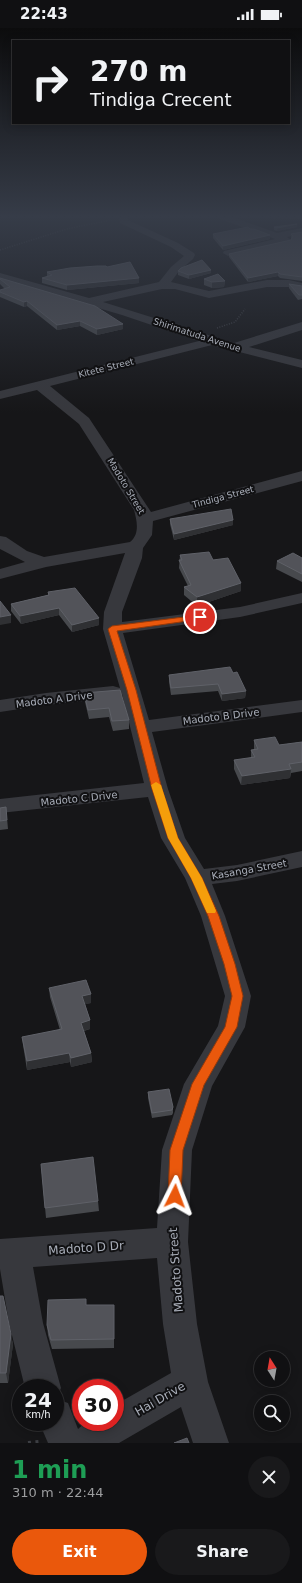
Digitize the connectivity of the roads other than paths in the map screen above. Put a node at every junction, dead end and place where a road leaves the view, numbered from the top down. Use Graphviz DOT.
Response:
graph roads {
  1 [pos="17,281"];
  2 [pos="166,281"];
  3 [pos="195,282"];
  4 [pos="163,285"];
  5 [pos="302,286"];
  6 [pos="178,287"];
  7 [pos="89,302"];
  8 [pos="302,326"];
  9 [pos="212,341"];
  10 [pos="234,347"];
  11 [pos="302,364"];
  12 [pos="40,385"];
  13 [pos="0,395"];
  14 [pos="302,476"];
  15 [pos="145,518"];
  16 [pos="0,541"];
  17 [pos="135,546"];
  18 [pos="44,562"];
  19 [pos="0,574"];
  20 [pos="302,598"];
  21 [pos="112,629"];
  22 [pos="131,690"];
  23 [pos="0,706"];
  24 [pos="302,706"];
  25 [pos="140,727"];
  26 [pos="157,789"];
  27 [pos="0,806"];
  28 [pos="302,860"];
  29 [pos="197,878"];
  30 [pos="172,1242"];
  31 [pos="8,1254"];
  32 [pos="42,1379"];
  33 [pos="190,1382"];
  34 [pos="61,1431"];
  35 [pos="66,1443"];
  36 [pos="90,1443"];
  37 [pos="211,1443"];
  1 -- 7 [label="street, Shirimatuda Avenue"];
  2 -- 4 [label="street"];
  3 -- 6 [label="street"];
  4 -- 6 [label="street"];
  4 -- 7 [label="street"];
  5 -- 6 [label="street"];
  7 -- 9 [label="street, Shirimatuda Avenue"];
  8 -- 10 [label="street"];
  9 -- 10 [label="street, Shirimatuda Avenue"];
  9 -- 12 [label="street, Kitete Street"];
  10 -- 11 [label="street, Shirimatuda Avenue"];
  12 -- 13 [label="street, Kitete Street"];
  12 -- 15 [label="street, Madoto Street"];
  14 -- 15 [label="street, Tindiga Street"];
  15 -- 17 [label="street, Madoto Street"];
  16 -- 18 [label="street"];
  17 -- 18 [label="street"];
  17 -- 21 [label="street, Madoto Street"];
  18 -- 19 [label="street"];
  20 -- 21 [label="street"];
  21 -- 22 [label="street, Madoto Street"];
  22 -- 23 [label="street, Madoto A Drive"];
  22 -- 25 [label="street, Madoto Street"];
  24 -- 25 [label="street, Madoto B Drive"];
  25 -- 26 [label="street, Madoto Street"];
  26 -- 27 [label="street, Madoto C Drive"];
  26 -- 29 [label="street, Madoto Street"];
  28 -- 29 [label="street, Kasanga Street"];
  29 -- 30 [label="street, Madoto Street"];
  30 -- 31 [label="street, Madoto D Dr"];
  30 -- 33 [label="street, Madoto Street"];
  31 -- 32 [label="street"];
  33 -- 36 [label="street, Hai Drive"];
  33 -- 37 [label="street, Madoto Street"];
  34 -- 35 [label="street"];
}
